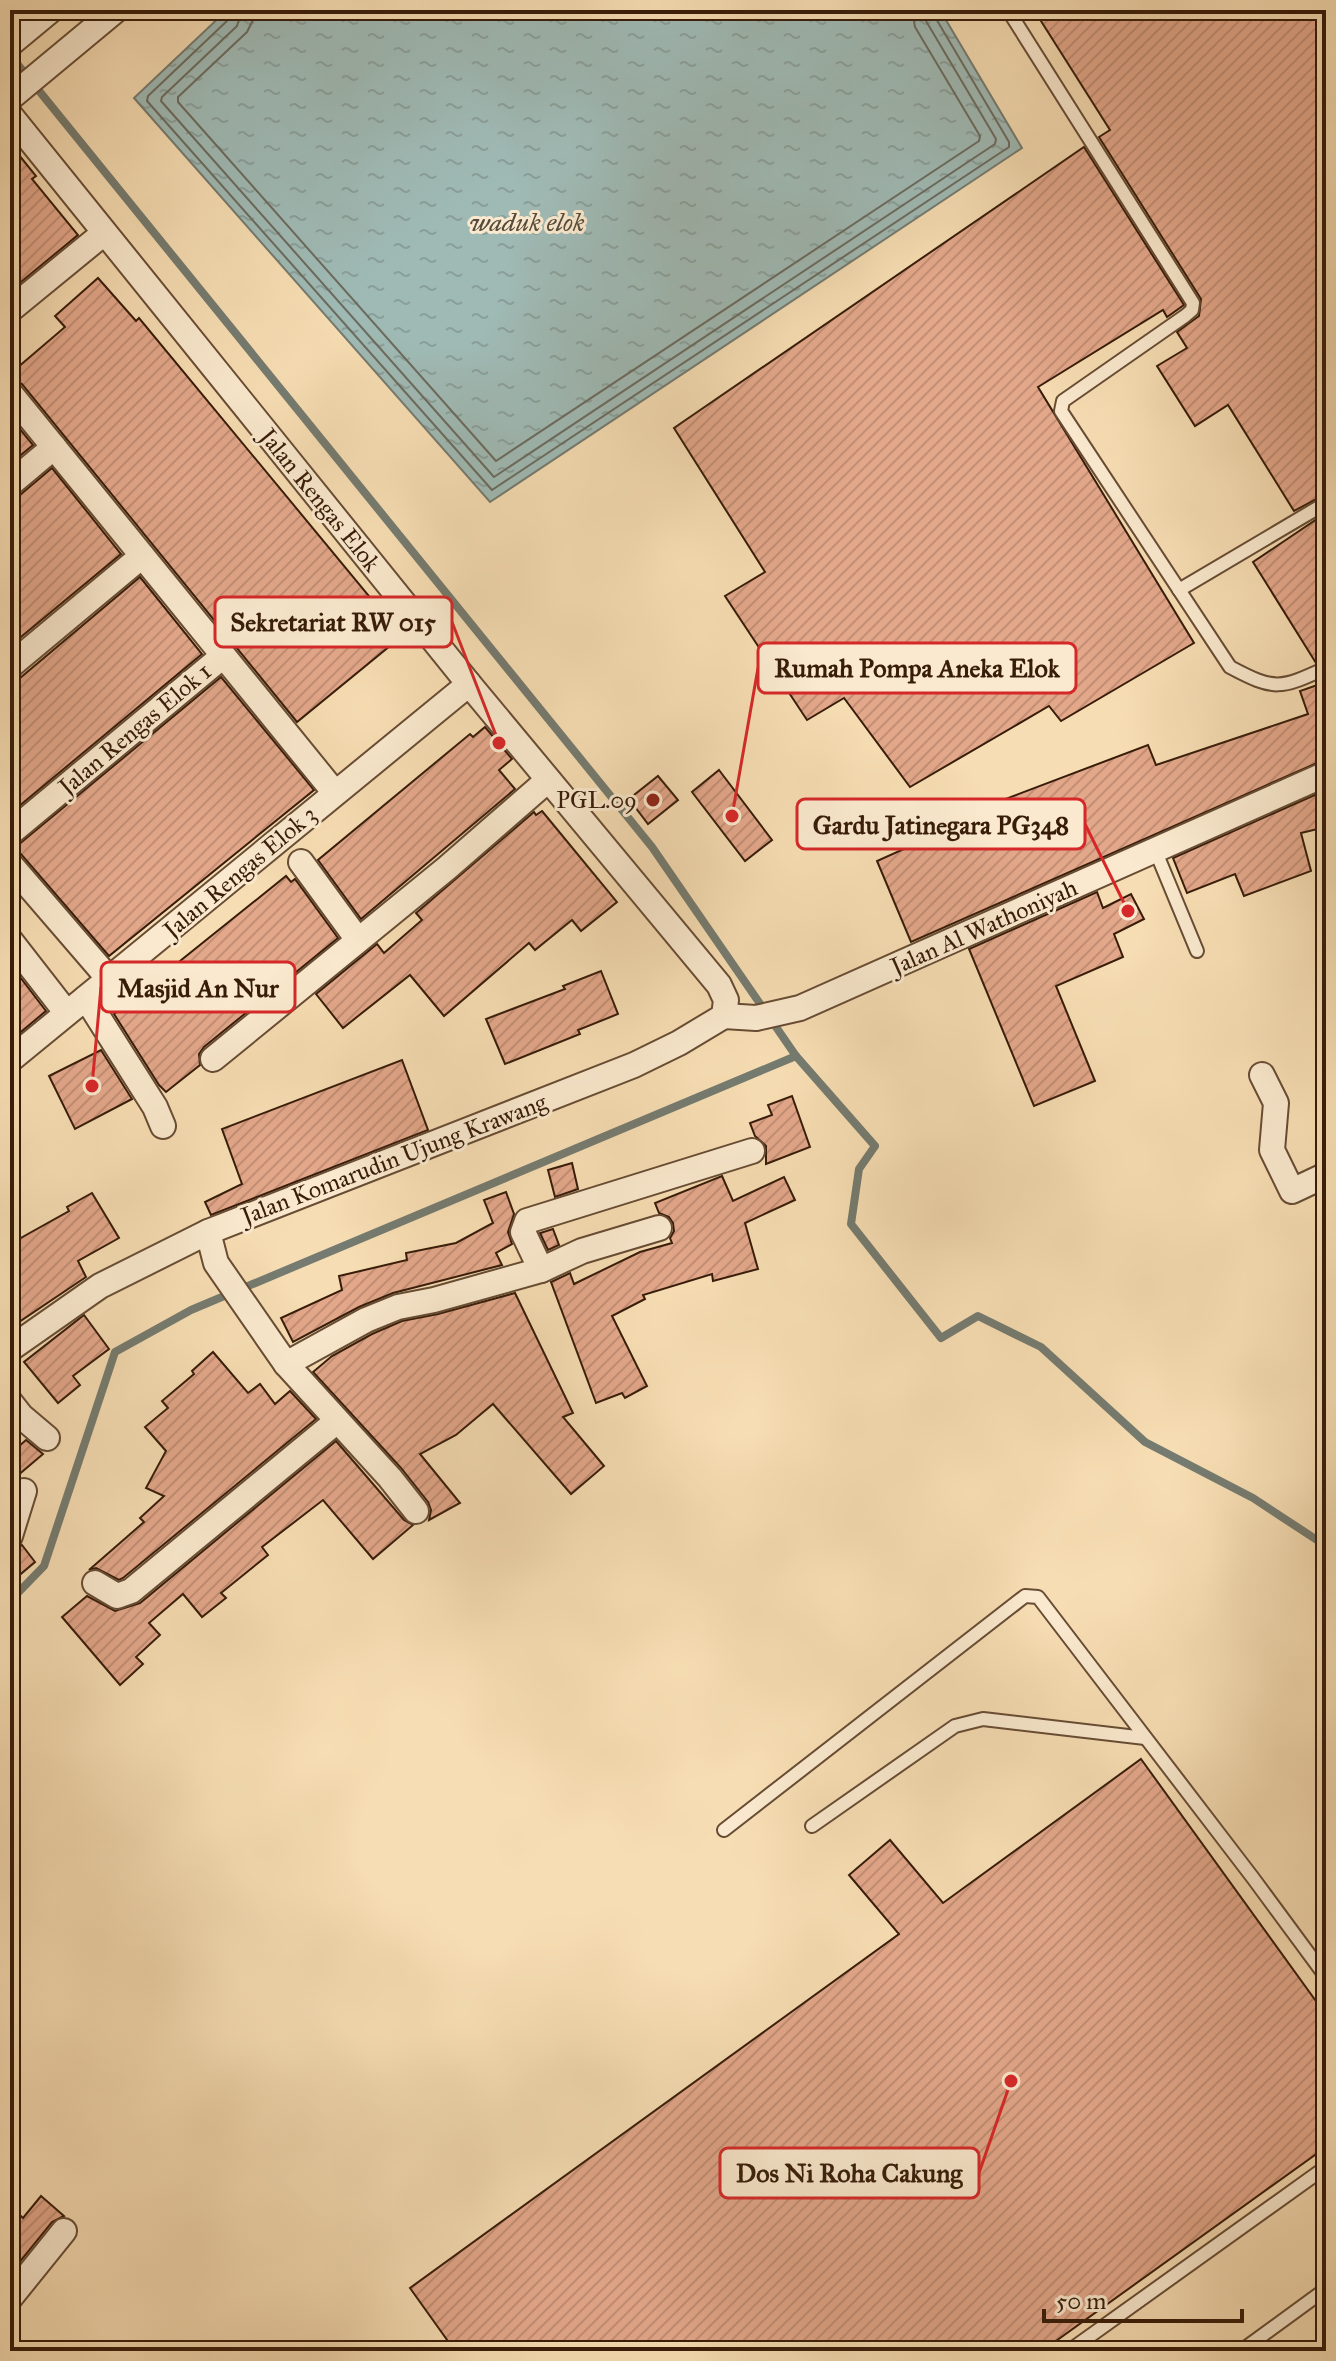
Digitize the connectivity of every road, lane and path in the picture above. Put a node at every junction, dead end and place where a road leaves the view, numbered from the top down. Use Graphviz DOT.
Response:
graph roads {
  1 [pos="116,10"];
  2 [pos="1008,10"];
  3 [pos="11,103"];
  4 [pos="104,233"];
  5 [pos="10,310"];
  6 [pos="10,393"];
  7 [pos="54,447"];
  8 [pos="10,484"];
  9 [pos="1326,503"];
  10 [pos="142,556"];
  11 [pos="1179,590"];
  12 [pos="223,656"];
  13 [pos="10,666"];
  14 [pos="1326,668"];
  15 [pos="469,684"];
  16 [pos="1326,774"];
  17 [pos="548,780"];
  18 [pos="335,793"];
  19 [pos="13,823"];
  20 [pos="1156,852"];
  21 [pos="301,862"];
  22 [pos="10,864"];
  23 [pos="10,940"];
  24 [pos="358,940"];
  25 [pos="1197,951"];
  26 [pos="110,980"];
  27 [pos="76,1005"];
  28 [pos="724,1016"];
  29 [pos="213,1059"];
  30 [pos="10,1060"];
  31 [pos="1262,1075"];
  32 [pos="163,1126"];
  33 [pos="752,1151"];
  34 [pos="1326,1175"];
  35 [pos="659,1228"];
  36 [pos="208,1232"];
  37 [pos="541,1270"];
  38 [pos="10,1349"];
  39 [pos="286,1364"];
  40 [pos="14,1417"];
  41 [pos="337,1421"];
  42 [pos="47,1438"];
  43 [pos="24,1491"];
  44 [pos="416,1511"];
  45 [pos="10,1536"];
  46 [pos="95,1583"];
  47 [pos="1145,1738"];
  48 [pos="812,1826"];
  49 [pos="724,1830"];
  50 [pos="1326,1977"];
  51 [pos="1326,2167"];
  52 [pos="64,2231"];
  53 [pos="1326,2289"];
  54 [pos="10,2298"];
  55 [pos="1069,2351"];
  56 [pos="1241,2351"];
  1 -- 3 [label="street"];
  2 -- 11 [label="lane"];
  3 -- 4 [label="street, Jalan Rengas Elok"];
  4 -- 5 [label="street"];
  4 -- 15 [label="street, Jalan Rengas Elok"];
  6 -- 7 [label="street"];
  7 -- 8 [label="street"];
  7 -- 10 [label="street"];
  9 -- 11 [label="lane"];
  10 -- 12 [label="street"];
  10 -- 13 [label="street"];
  11 -- 14 [label="lane"];
  12 -- 18 [label="street"];
  12 -- 19 [label="street, Jalan Rengas Elok 1"];
  15 -- 17 [label="street, Jalan Rengas Elok"];
  15 -- 18 [label="street, Jalan Rengas Elok 3"];
  16 -- 20 [label="street, Jalan Al Wathoniyah"];
  17 -- 24 [label="street"];
  17 -- 28 [label="street, Jalan Rengas Elok"];
  18 -- 26 [label="street, Jalan Rengas Elok 3"];
  20 -- 25 [label="lane"];
  20 -- 28 [label="street, Jalan Al Wathoniyah"];
  21 -- 24 [label="street"];
  22 -- 26 [label="street"];
  23 -- 27 [label="street"];
  24 -- 29 [label="street"];
  26 -- 27 [label="street, Jalan Rengas Elok 3"];
  27 -- 30 [label="street, Jalan Rengas Elok 3"];
  27 -- 32 [label="street"];
  28 -- 36 [label="street, Jalan Komarudin Ujung Krawang"];
  31 -- 34 [label="street"];
  33 -- 37 [label="street"];
  35 -- 37 [label="street"];
  36 -- 38 [label="street, Jalan Komarudin Ujung Krawang"];
  36 -- 39 [label="street"];
  37 -- 39 [label="street"];
  39 -- 41 [label="street"];
  40 -- 42 [label="street"];
  41 -- 44 [label="street"];
  41 -- 46 [label="street"];
  43 -- 45 [label="street"];
  47 -- 48 [label="lane"];
  47 -- 49 [label="lane"];
  47 -- 50 [label="lane"];
  51 -- 55 [label="lane"];
  52 -- 54 [label="street"];
  53 -- 56 [label="lane"];
}
